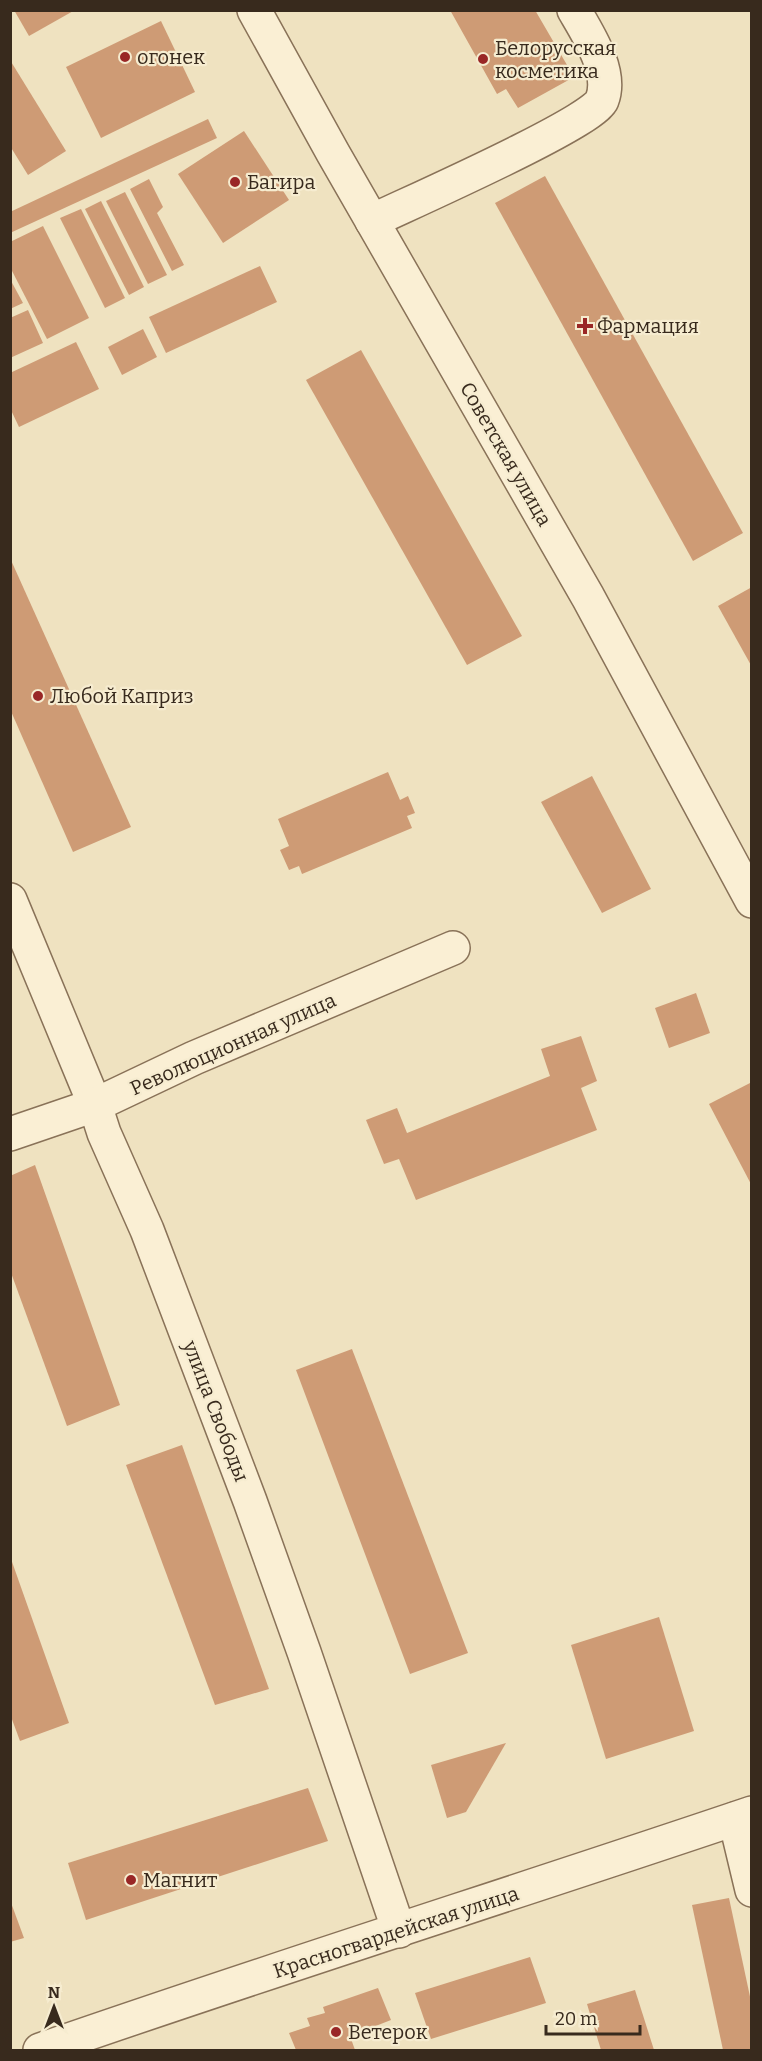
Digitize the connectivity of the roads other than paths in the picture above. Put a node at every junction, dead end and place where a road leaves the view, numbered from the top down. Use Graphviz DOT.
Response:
graph roads {
  1 [pos="254,10"];
  2 [pos="574,10"];
  3 [pos="372,221"];
  4 [pos="10,900"];
  5 [pos="752,901"];
  6 [pos="453,948"];
  7 [pos="95,1105"];
  8 [pos="10,1134"];
  9 [pos="743,1816"];
  10 [pos="752,1890"];
  11 [pos="399,1931"];
  12 [pos="40,2050"];
  1 -- 3 [label="street, Советская улица"];
  2 -- 3 [label="street"];
  3 -- 5 [label="street, Советская улица"];
  4 -- 7 [label="street, улица Свободы"];
  6 -- 7 [label="street, Революционная улица"];
  7 -- 8 [label="street, Революционная улица"];
  7 -- 11 [label="street, улица Свободы"];
  9 -- 10 [label="street"];
  9 -- 11 [label="street, Красногвардейская улица"];
  11 -- 12 [label="street, Красногвардейская улица"];
}
